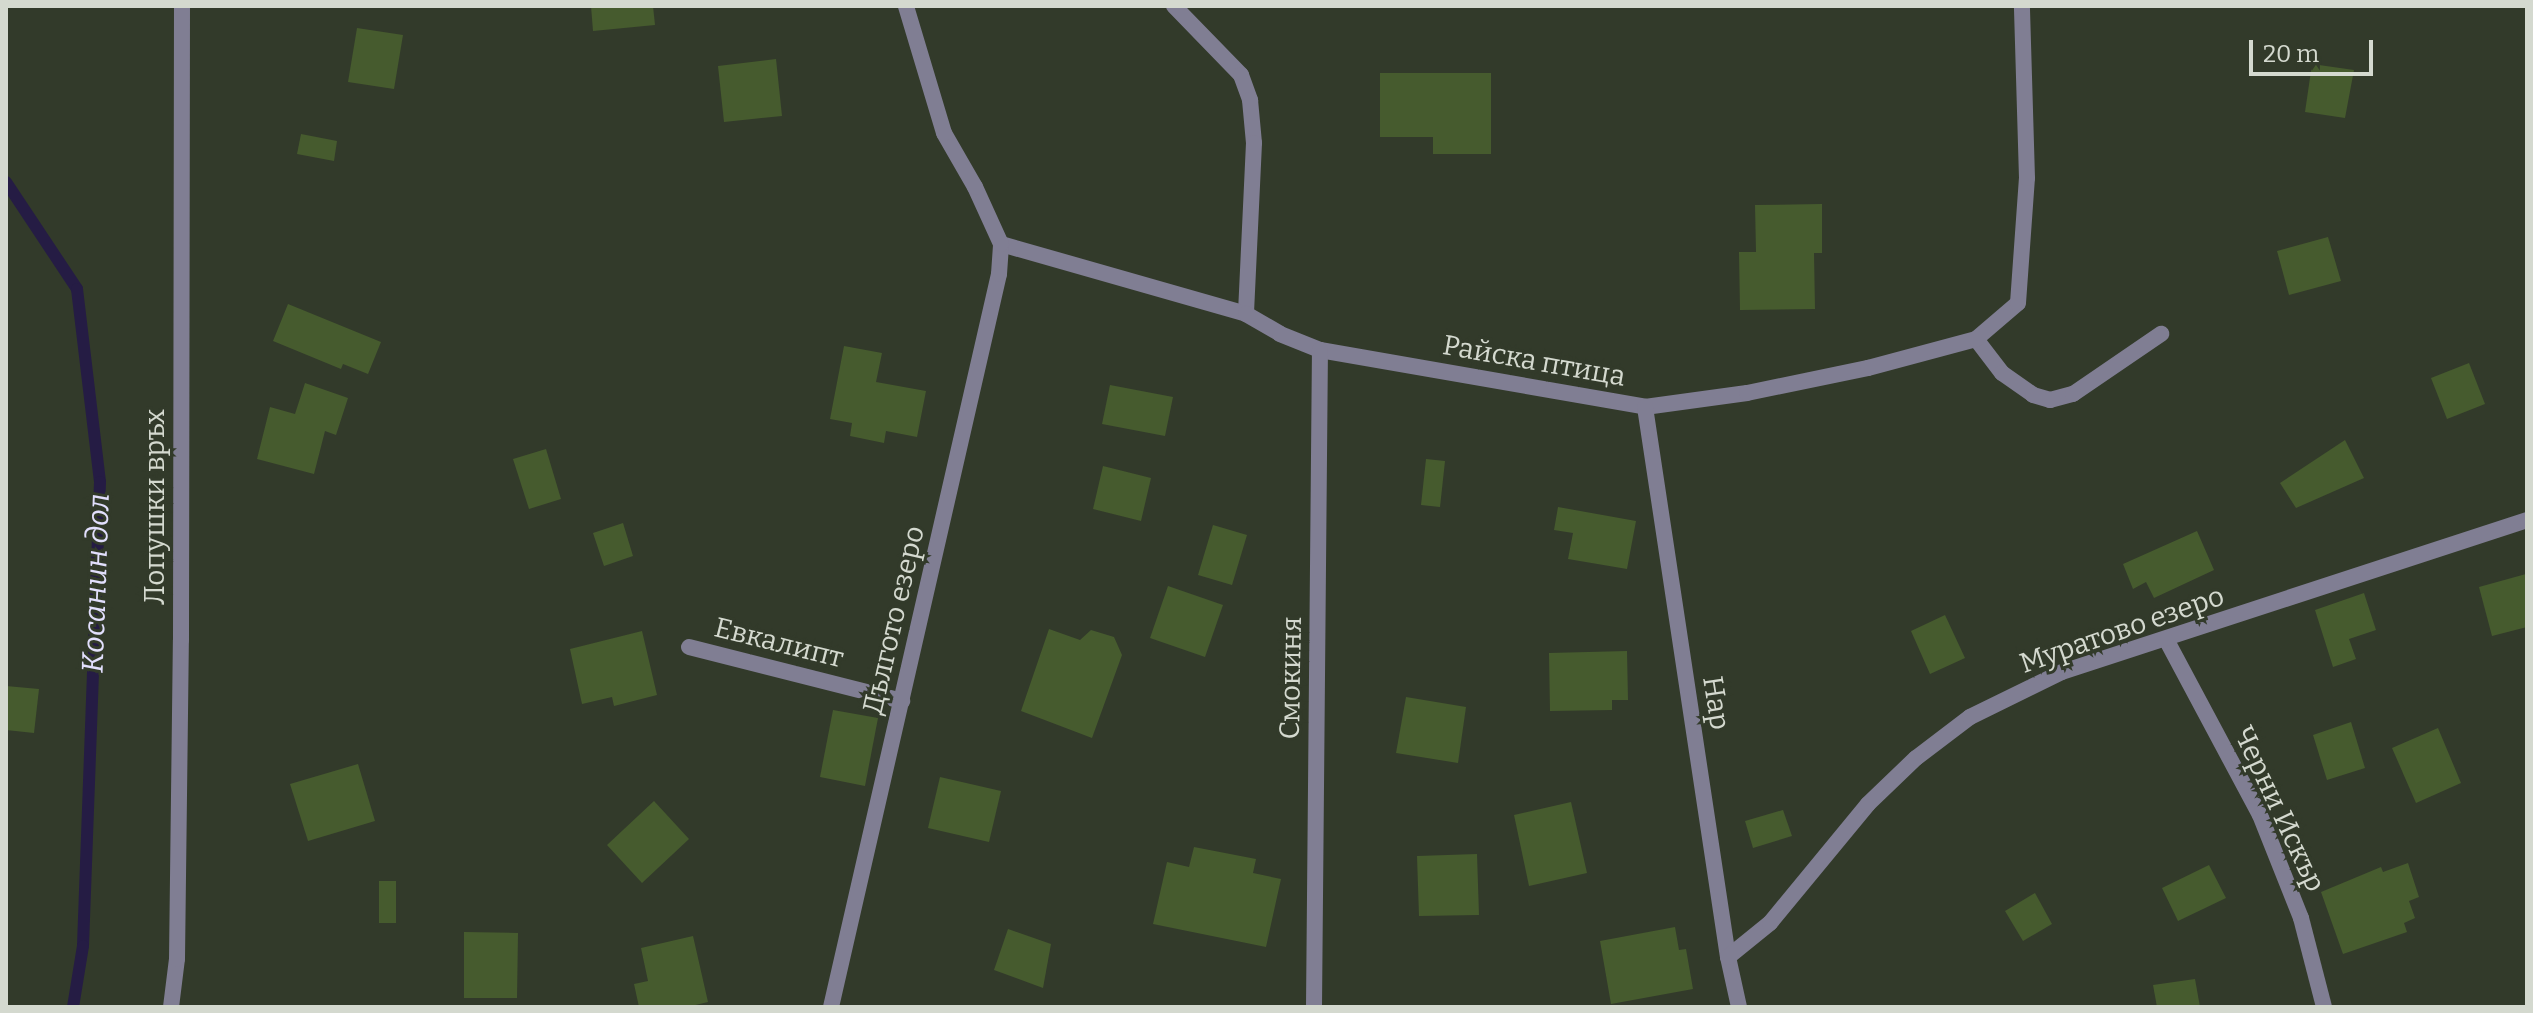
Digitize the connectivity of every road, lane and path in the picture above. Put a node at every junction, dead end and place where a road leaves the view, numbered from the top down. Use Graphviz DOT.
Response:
graph roads {
  1 [pos="182,6"];
  2 [pos="906,6"];
  3 [pos="1174,6"];
  4 [pos="2022,6"];
  5 [pos="1001,244"];
  6 [pos="1246,314"];
  7 [pos="2161,334"];
  8 [pos="1976,339"];
  9 [pos="1320,350"];
  10 [pos="1645,407"];
  11 [pos="2527,520"];
  12 [pos="2167,641"];
  13 [pos="689,647"];
  14 [pos="902,701"];
  15 [pos="1728,957"];
  16 [pos="171,1007"];
  17 [pos="831,1007"];
  18 [pos="1314,1007"];
  19 [pos="1739,1007"];
  20 [pos="2324,1007"];
  1 -- 16 [label="street, Лопушки връх"];
  2 -- 5 [label="street"];
  3 -- 6 [label="street"];
  4 -- 8 [label="street, Райска птица"];
  5 -- 6 [label="street, Райска птица"];
  5 -- 14 [label="street, Дългото езеро"];
  6 -- 9 [label="street, Райска птица"];
  7 -- 8 [label="street"];
  8 -- 10 [label="street, Райска птица"];
  9 -- 10 [label="street, Райска птица"];
  9 -- 18 [label="street, Смокиня"];
  10 -- 15 [label="street, Нар"];
  11 -- 12 [label="street, Муратово езеро"];
  12 -- 15 [label="street, Муратово езеро"];
  12 -- 20 [label="street, Черни Искър"];
  13 -- 14 [label="street, Евкалипт"];
  14 -- 17 [label="street, Дългото езеро"];
  15 -- 19 [label="street, Нар"];
}
